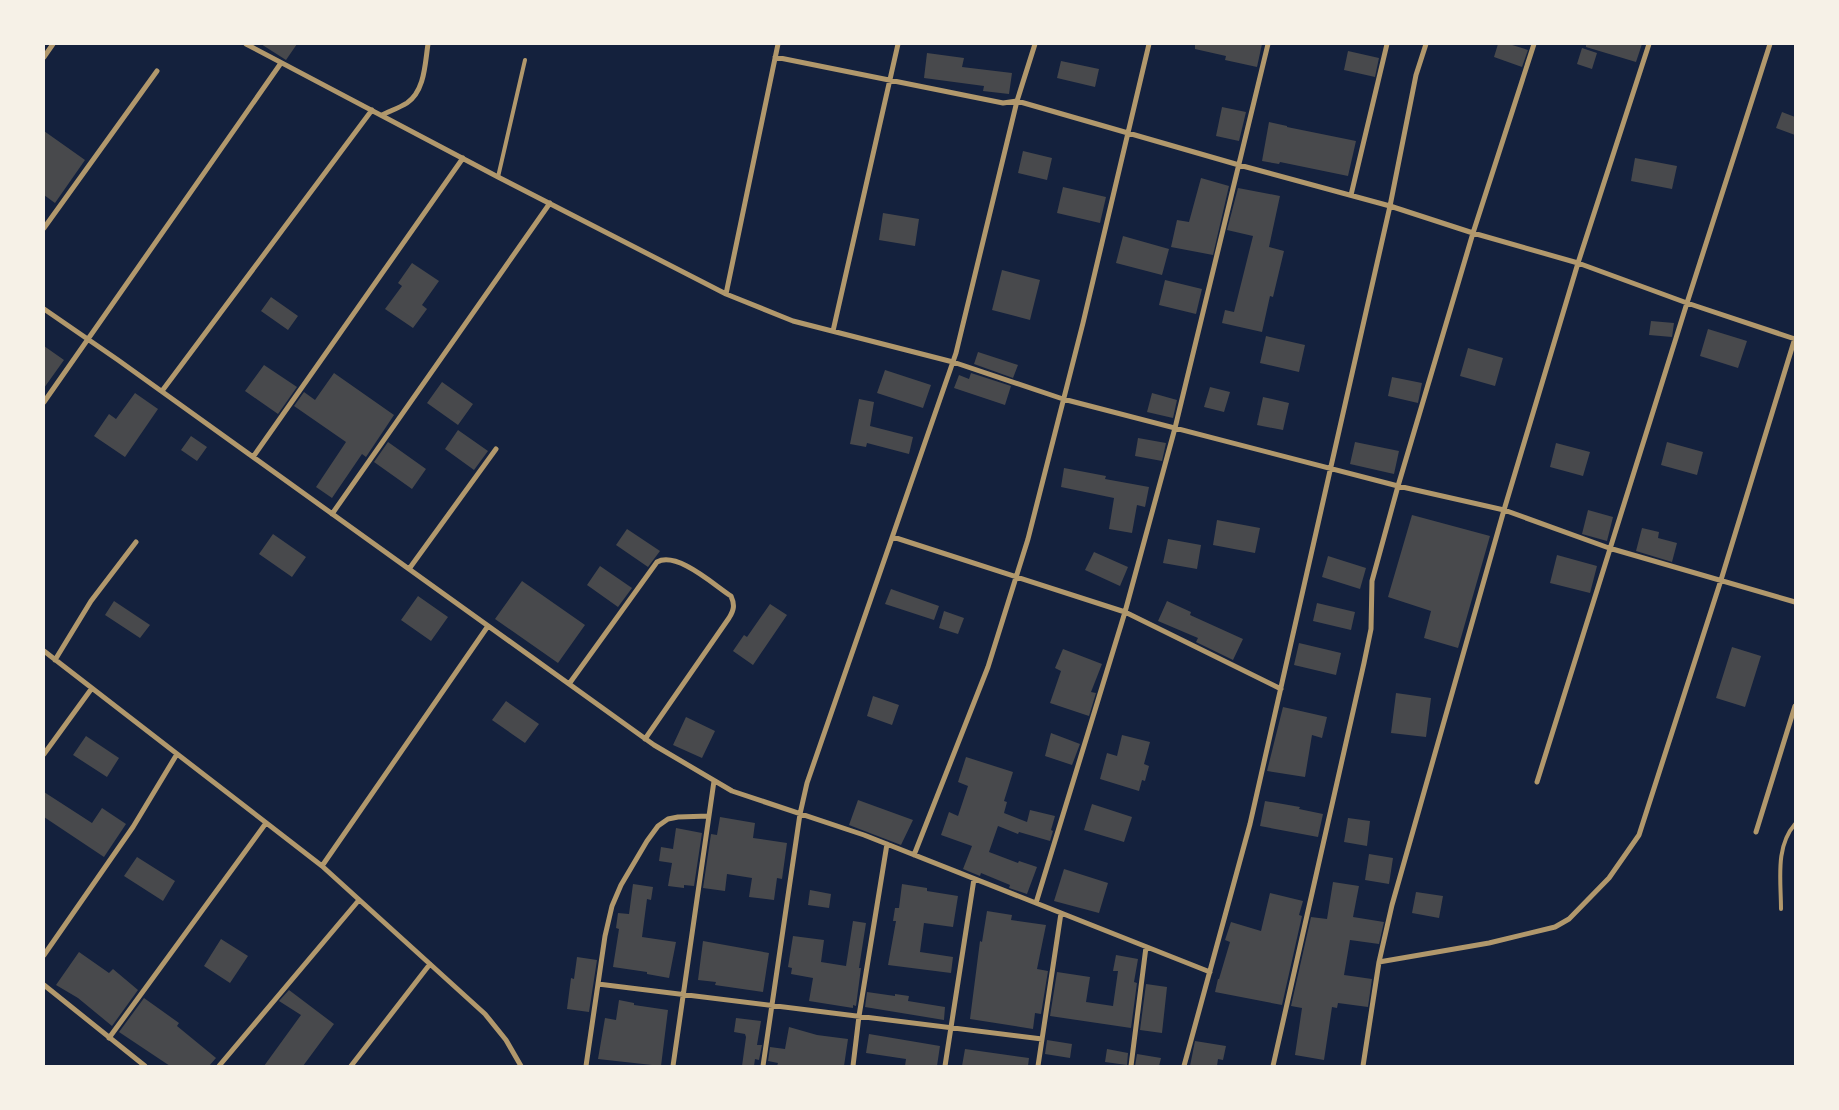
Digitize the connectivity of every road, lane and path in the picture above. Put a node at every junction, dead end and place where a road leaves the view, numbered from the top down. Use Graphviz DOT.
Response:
graph roads {
  1 [pos="53,44"];
  2 [pos="246,44"];
  3 [pos="428,44"];
  4 [pos="778,44"];
  5 [pos="898,44"];
  6 [pos="1036,44"];
  7 [pos="1149,44"];
  8 [pos="1268,44"];
  9 [pos="1387,44"];
  10 [pos="1426,44"];
  11 [pos="1534,44"];
  12 [pos="1649,44"];
  13 [pos="1770,44"];
  14 [pos="44,56"];
  15 [pos="776,57"];
  16 [pos="525,60"];
  17 [pos="281,62"];
  18 [pos="157,70"];
  19 [pos="889,80"];
  20 [pos="1017,102"];
  21 [pos="372,110"];
  22 [pos="382,115"];
  23 [pos="1126,133"];
  24 [pos="463,158"];
  25 [pos="1239,165"];
  26 [pos="498,177"];
  27 [pos="1351,195"];
  28 [pos="550,204"];
  29 [pos="1390,206"];
  30 [pos="44,228"];
  31 [pos="1473,233"];
  32 [pos="1578,263"];
  33 [pos="726,294"];
  34 [pos="1686,304"];
  35 [pos="44,309"];
  36 [pos="833,331"];
  37 [pos="87,339"];
  38 [pos="1795,339"];
  39 [pos="953,362"];
  40 [pos="162,392"];
  41 [pos="1063,399"];
  42 [pos="44,402"];
  43 [pos="1175,428"];
  44 [pos="496,449"];
  45 [pos="253,457"];
  46 [pos="1330,467"];
  47 [pos="1398,486"];
  48 [pos="1504,510"];
  49 [pos="332,514"];
  50 [pos="893,537"];
  51 [pos="136,542"];
  52 [pos="1609,548"];
  53 [pos="409,569"];
  54 [pos="1016,577"];
  55 [pos="1722,580"];
  56 [pos="1795,602"];
  57 [pos="1125,612"];
  58 [pos="488,626"];
  59 [pos="44,651"];
  60 [pos="55,660"];
  61 [pos="569,684"];
  62 [pos="92,688"];
  63 [pos="1281,689"];
  64 [pos="1795,706"];
  65 [pos="645,739"];
  66 [pos="44,754"];
  67 [pos="177,754"];
  68 [pos="714,781"];
  69 [pos="1537,782"];
  70 [pos="800,814"];
  71 [pos="709,816"];
  72 [pos="266,824"];
  73 [pos="1795,824"];
  74 [pos="1756,832"];
  75 [pos="887,844"];
  76 [pos="914,855"];
  77 [pos="322,866"];
  78 [pos="974,878"];
  79 [pos="360,900"];
  80 [pos="1036,903"];
  81 [pos="1781,909"];
  82 [pos="1061,913"];
  83 [pos="1146,947"];
  84 [pos="44,956"];
  85 [pos="1379,962"];
  86 [pos="430,964"];
  87 [pos="1210,972"];
  88 [pos="598,984"];
  89 [pos="44,985"];
  90 [pos="682,994"];
  91 [pos="772,1006"];
  92 [pos="859,1016"];
  93 [pos="951,1028"];
  94 [pos="109,1038"];
  95 [pos="1042,1039"];
  96 [pos="145,1066"];
  97 [pos="219,1066"];
  98 [pos="351,1066"];
  99 [pos="521,1066"];
  100 [pos="586,1066"];
  101 [pos="672,1066"];
  102 [pos="763,1066"];
  103 [pos="853,1066"];
  104 [pos="945,1066"];
  105 [pos="1038,1066"];
  106 [pos="1130,1066"];
  107 [pos="1184,1066"];
  108 [pos="1273,1066"];
  109 [pos="1363,1066"];
  1 -- 14 [label="street"];
  2 -- 17 [label="street"];
  3 -- 22 [label="street"];
  4 -- 15 [label="street"];
  5 -- 19 [label="street"];
  6 -- 20 [label="street"];
  7 -- 23 [label="street"];
  8 -- 25 [label="street"];
  9 -- 27 [label="street"];
  10 -- 29 [label="street"];
  11 -- 31 [label="street"];
  12 -- 32 [label="street"];
  13 -- 34 [label="street"];
  15 -- 19 [label="street"];
  15 -- 33 [label="street"];
  16 -- 26 [label="lane"];
  17 -- 21 [label="street"];
  17 -- 37 [label="street"];
  18 -- 30 [label="street"];
  19 -- 20 [label="street"];
  19 -- 36 [label="street"];
  20 -- 23 [label="street"];
  20 -- 39 [label="street"];
  21 -- 22 [label="street"];
  21 -- 40 [label="street"];
  22 -- 24 [label="street"];
  23 -- 25 [label="street"];
  23 -- 41 [label="street"];
  24 -- 26 [label="street"];
  24 -- 45 [label="street"];
  25 -- 27 [label="street"];
  25 -- 43 [label="street"];
  26 -- 28 [label="street"];
  27 -- 29 [label="street"];
  28 -- 33 [label="street"];
  28 -- 49 [label="street"];
  29 -- 31 [label="street"];
  29 -- 46 [label="street"];
  31 -- 32 [label="street"];
  31 -- 47 [label="street"];
  32 -- 34 [label="street"];
  32 -- 48 [label="street"];
  33 -- 36 [label="street"];
  34 -- 38 [label="street"];
  34 -- 52 [label="street"];
  35 -- 37 [label="street"];
  36 -- 39 [label="street"];
  37 -- 40 [label="street"];
  37 -- 42 [label="street"];
  38 -- 55 [label="street"];
  39 -- 41 [label="street"];
  39 -- 50 [label="street"];
  40 -- 45 [label="street"];
  41 -- 43 [label="street"];
  41 -- 54 [label="street"];
  43 -- 46 [label="street"];
  43 -- 57 [label="street"];
  44 -- 53 [label="street"];
  45 -- 49 [label="street"];
  46 -- 47 [label="street"];
  46 -- 63 [label="street"];
  47 -- 48 [label="street"];
  47 -- 108 [label="street"];
  48 -- 52 [label="street"];
  48 -- 85 [label="street"];
  49 -- 53 [label="street"];
  50 -- 54 [label="street"];
  50 -- 70 [label="street"];
  51 -- 60 [label="street"];
  52 -- 55 [label="street"];
  52 -- 69 [label="street"];
  53 -- 58 [label="street"];
  54 -- 57 [label="street"];
  54 -- 76 [label="street"];
  55 -- 56 [label="street"];
  55 -- 85 [label="street"];
  57 -- 63 [label="street"];
  57 -- 80 [label="street"];
  58 -- 61 [label="street"];
  58 -- 77 [label="street"];
  59 -- 60 [label="street"];
  60 -- 62 [label="street"];
  61 -- 65 [label="street"];
  61 -- 65 [label="street"];
  62 -- 66 [label="street"];
  62 -- 67 [label="street"];
  63 -- 87 [label="street"];
  64 -- 74 [label="street"];
  65 -- 68 [label="street"];
  67 -- 72 [label="street"];
  67 -- 84 [label="street"];
  68 -- 70 [label="street"];
  68 -- 71 [label="street"];
  70 -- 75 [label="street"];
  70 -- 91 [label="street"];
  71 -- 88 [label="street"];
  71 -- 90 [label="street"];
  72 -- 77 [label="street"];
  72 -- 94 [label="street"];
  73 -- 81 [label="lane"];
  75 -- 76 [label="street"];
  75 -- 92 [label="street"];
  76 -- 78 [label="street"];
  77 -- 79 [label="street"];
  78 -- 80 [label="street"];
  78 -- 93 [label="street"];
  79 -- 86 [label="street"];
  79 -- 97 [label="street"];
  80 -- 82 [label="street"];
  82 -- 83 [label="street"];
  82 -- 95 [label="street"];
  83 -- 87 [label="street"];
  83 -- 106 [label="street"];
  85 -- 109 [label="street"];
  86 -- 98 [label="street"];
  86 -- 99 [label="street"];
  87 -- 107 [label="street"];
  88 -- 90 [label="street"];
  88 -- 100 [label="street"];
  89 -- 94 [label="street"];
  90 -- 91 [label="street"];
  90 -- 101 [label="street"];
  91 -- 92 [label="street"];
  91 -- 102 [label="street"];
  92 -- 93 [label="street"];
  92 -- 103 [label="street"];
  93 -- 95 [label="street"];
  93 -- 104 [label="street"];
  94 -- 96 [label="street"];
  95 -- 105 [label="street"];
}
